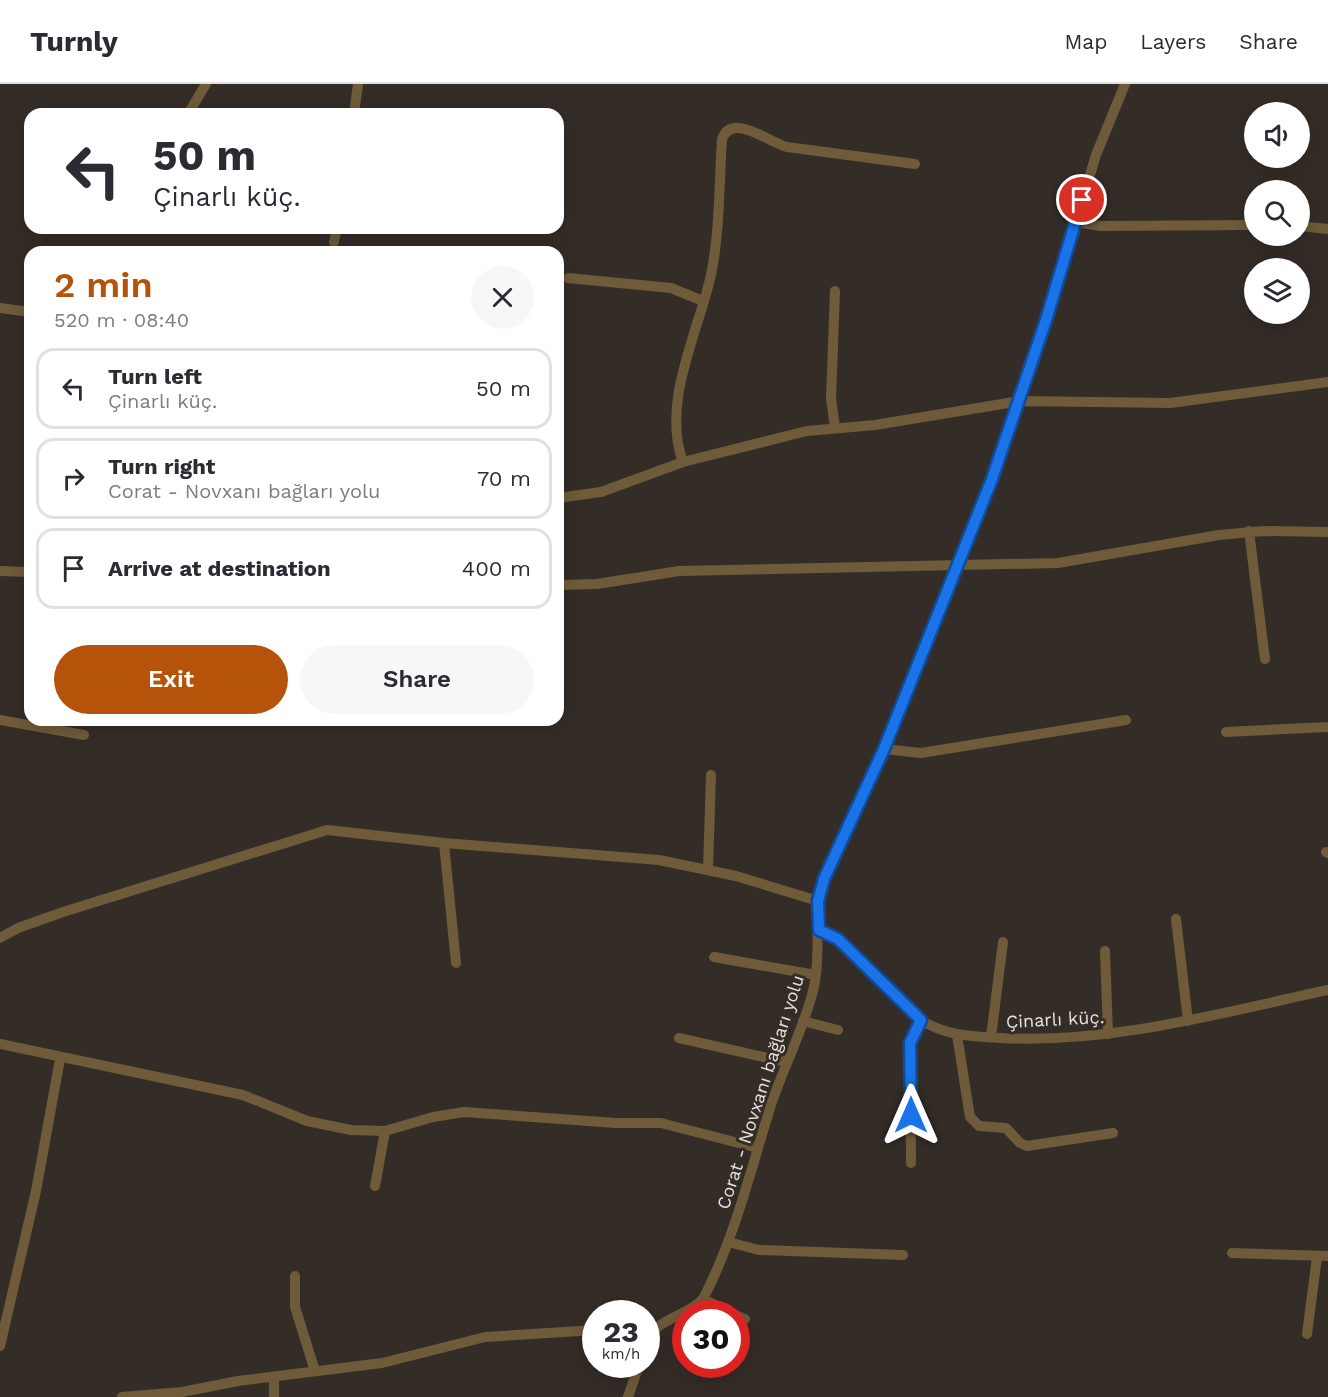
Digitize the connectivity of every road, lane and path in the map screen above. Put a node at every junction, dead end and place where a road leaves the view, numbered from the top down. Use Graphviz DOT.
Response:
graph roads {
  1 [pos="206,84"];
  2 [pos="358,84"];
  3 [pos="1125,84"];
  4 [pos="192,108"];
  5 [pos="355,108"];
  6 [pos="915,164"];
  7 [pos="1075,222"];
  8 [pos="1244,225"];
  9 [pos="1310,227"];
  10 [pos="1328,228"];
  11 [pos="336,234"];
  12 [pos="334,242"];
  13 [pos="568,278"];
  14 [pos="835,291"];
  15 [pos="703,301"];
  16 [pos="0,309"];
  17 [pos="24,311"];
  18 [pos="1328,382"];
  19 [pos="1020,401"];
  20 [pos="835,428"];
  21 [pos="683,462"];
  22 [pos="564,497"];
  23 [pos="1249,531"];
  24 [pos="1328,532"];
  25 [pos="959,567"];
  26 [pos="0,571"];
  27 [pos="24,572"];
  28 [pos="564,585"];
  29 [pos="1265,659"];
  30 [pos="0,720"];
  31 [pos="1126,720"];
  32 [pos="24,724"];
  33 [pos="34,726"];
  34 [pos="1328,727"];
  35 [pos="1226,732"];
  36 [pos="84,735"];
  37 [pos="884,749"];
  38 [pos="711,775"];
  39 [pos="444,843"];
  40 [pos="708,869"];
  41 [pos="818,901"];
  42 [pos="1176,919"];
  43 [pos="819,930"];
  44 [pos="0,938"];
  45 [pos="1003,942"];
  46 [pos="1105,951"];
  47 [pos="714,957"];
  48 [pos="456,963"];
  49 [pos="816,975"];
  50 [pos="1328,990"];
  51 [pos="921,1020"];
  52 [pos="803,1021"];
  53 [pos="1188,1021"];
  54 [pos="838,1030"];
  55 [pos="1108,1034"];
  56 [pos="957,1035"];
  57 [pos="991,1037"];
  58 [pos="679,1038"];
  59 [pos="0,1044"];
  60 [pos="60,1059"];
  61 [pos="786,1062"];
  62 [pos="385,1131"];
  63 [pos="1113,1133"];
  64 [pos="758,1148"];
  65 [pos="911,1163"];
  66 [pos="375,1186"];
  67 [pos="728,1242"];
  68 [pos="1232,1253"];
  69 [pos="903,1255"];
  70 [pos="1323,1257"];
  71 [pos="295,1275"];
  72 [pos="703,1299"];
  73 [pos="660,1324"];
  74 [pos="582,1331"];
  75 [pos="1307,1334"];
  76 [pos="0,1346"];
  77 [pos="315,1371"];
  78 [pos="274,1377"];
  79 [pos="635,1378"];
  80 [pos="122,1397"];
  81 [pos="274,1397"];
  82 [pos="628,1397"];
  1 -- 4 [label="street"];
  2 -- 5 [label="street"];
  3 -- 7 [label="street, Corat - Novxanı bağları yolu"];
  6 -- 15 [label="street"];
  7 -- 8 [label="street"];
  7 -- 19 [label="street, Corat - Novxanı bağları yolu"];
  9 -- 10 [label="street"];
  11 -- 12 [label="street"];
  13 -- 15 [label="street"];
  14 -- 20 [label="street"];
  15 -- 21 [label="street"];
  16 -- 17 [label="street"];
  18 -- 19 [label="street"];
  19 -- 20 [label="street"];
  19 -- 25 [label="street, Corat - Novxanı bağları yolu"];
  20 -- 21 [label="street"];
  21 -- 22 [label="street"];
  23 -- 24 [label="street"];
  23 -- 25 [label="street"];
  23 -- 29 [label="street"];
  25 -- 28 [label="street"];
  25 -- 37 [label="street, Corat - Novxanı bağları yolu"];
  26 -- 27 [label="street"];
  30 -- 32 [label="street"];
  31 -- 37 [label="street"];
  33 -- 36 [label="street"];
  34 -- 35 [label="street"];
  37 -- 41 [label="street, Corat - Novxanı bağları yolu"];
  38 -- 40 [label="street"];
  39 -- 40 [label="street"];
  39 -- 44 [label="street"];
  39 -- 48 [label="street"];
  40 -- 41 [label="street"];
  41 -- 43 [label="street, Corat - Novxanı bağları yolu"];
  42 -- 53 [label="street"];
  43 -- 49 [label="street, Corat - Novxanı bağları yolu"];
  43 -- 51 [label="street, Çinarlı küç."];
  45 -- 57 [label="street"];
  46 -- 55 [label="street"];
  47 -- 49 [label="street"];
  49 -- 52 [label="street, Corat - Novxanı bağları yolu"];
  50 -- 53 [label="street, Çinarlı küç."];
  51 -- 56 [label="street, Çinarlı küç."];
  51 -- 65 [label="street"];
  52 -- 54 [label="street"];
  52 -- 61 [label="street, Corat - Novxanı bağları yolu"];
  53 -- 55 [label="street, Çinarlı küç."];
  55 -- 57 [label="street, Çinarlı küç."];
  56 -- 57 [label="street, Çinarlı küç."];
  56 -- 63 [label="street"];
  58 -- 61 [label="street"];
  59 -- 60 [label="street"];
  60 -- 62 [label="street"];
  60 -- 76 [label="street"];
  61 -- 64 [label="street, Corat - Novxanı bağları yolu"];
  62 -- 64 [label="street"];
  62 -- 66 [label="street"];
  64 -- 67 [label="street, Corat - Novxanı bağları yolu"];
  67 -- 69 [label="street"];
  67 -- 72 [label="street, Corat - Novxanı bağları yolu"];
  68 -- 70 [label="street"];
  70 -- 75 [label="street"];
  71 -- 77 [label="street"];
  72 -- 73 [label="street"];
  74 -- 77 [label="street"];
  77 -- 78 [label="street"];
  78 -- 80 [label="street"];
  78 -- 81 [label="street"];
  79 -- 82 [label="street"];
}
